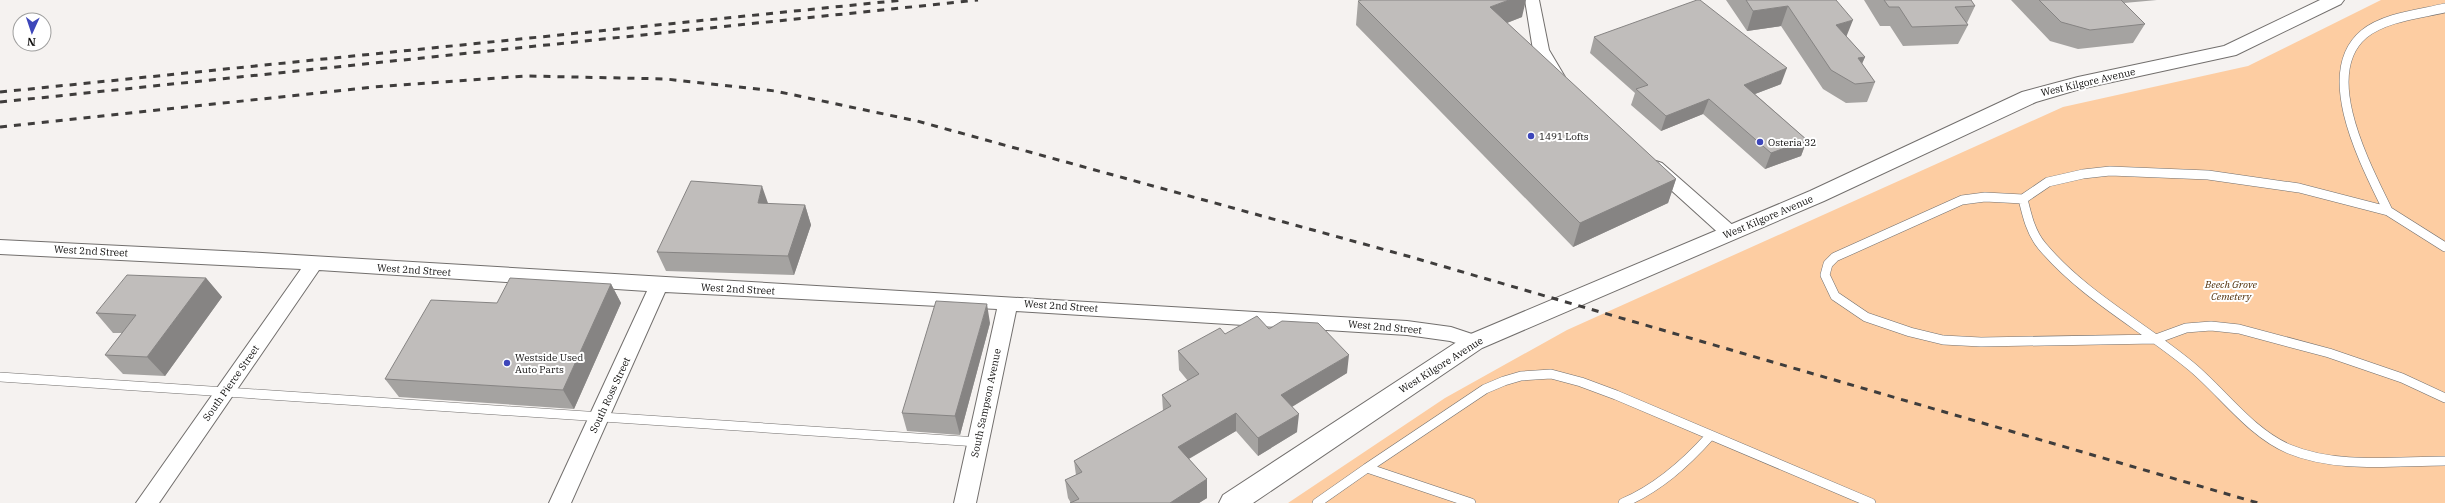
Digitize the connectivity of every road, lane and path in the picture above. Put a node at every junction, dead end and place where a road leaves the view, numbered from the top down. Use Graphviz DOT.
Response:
graph roads {
  1 [pos="1532,0"];
  2 [pos="2335,0"];
  3 [pos="2445,8"];
  4 [pos="1567,87"];
  5 [pos="1645,156"];
  6 [pos="2023,198"];
  7 [pos="2388,212"];
  8 [pos="1730,233"];
  9 [pos="0,247"];
  10 [pos="2445,247"];
  11 [pos="314,264"];
  12 [pos="658,285"];
  13 [pos="1008,303"];
  14 [pos="2156,339"];
  15 [pos="1474,342"];
  16 [pos="0,377"];
  17 [pos="225,391"];
  18 [pos="2445,398"];
  19 [pos="600,417"];
  20 [pos="1710,436"];
  21 [pos="978,442"];
  22 [pos="2445,461"];
  23 [pos="1367,468"];
  24 [pos="148,503"];
  25 [pos="560,503"];
  26 [pos="965,503"];
  27 [pos="1232,503"];
  28 [pos="1317,503"];
  29 [pos="1470,503"];
  30 [pos="1622,503"];
  31 [pos="1871,503"];
  1 -- 4 [label="street"];
  2 -- 8 [label="main road, West Kilgore Avenue"];
  3 -- 7 [label="lane"];
  5 -- 8 [label="street"];
  6 -- 7 [label="lane"];
  6 -- 14 [label="lane"];
  6 -- 14 [label="lane"];
  7 -- 10 [label="lane"];
  8 -- 15 [label="main road, West Kilgore Avenue"];
  9 -- 11 [label="street, West 2nd Street"];
  11 -- 12 [label="street, West 2nd Street"];
  11 -- 17 [label="street, South Pierce Street"];
  12 -- 13 [label="street, West 2nd Street"];
  12 -- 19 [label="street, South Ross Street"];
  13 -- 15 [label="street, West 2nd Street"];
  13 -- 21 [label="street, South Sampson Avenue"];
  14 -- 18 [label="lane"];
  14 -- 22 [label="lane"];
  15 -- 27 [label="main road, West Kilgore Avenue"];
  16 -- 17 [label="lane"];
  17 -- 19 [label="lane"];
  17 -- 24 [label="street, South Pierce Street"];
  19 -- 21 [label="lane"];
  19 -- 25 [label="street, South Ross Street"];
  20 -- 23 [label="lane"];
  20 -- 30 [label="lane"];
  20 -- 31 [label="lane"];
  21 -- 26 [label="street, South Sampson Avenue"];
  23 -- 28 [label="lane"];
  23 -- 29 [label="lane"];
}
